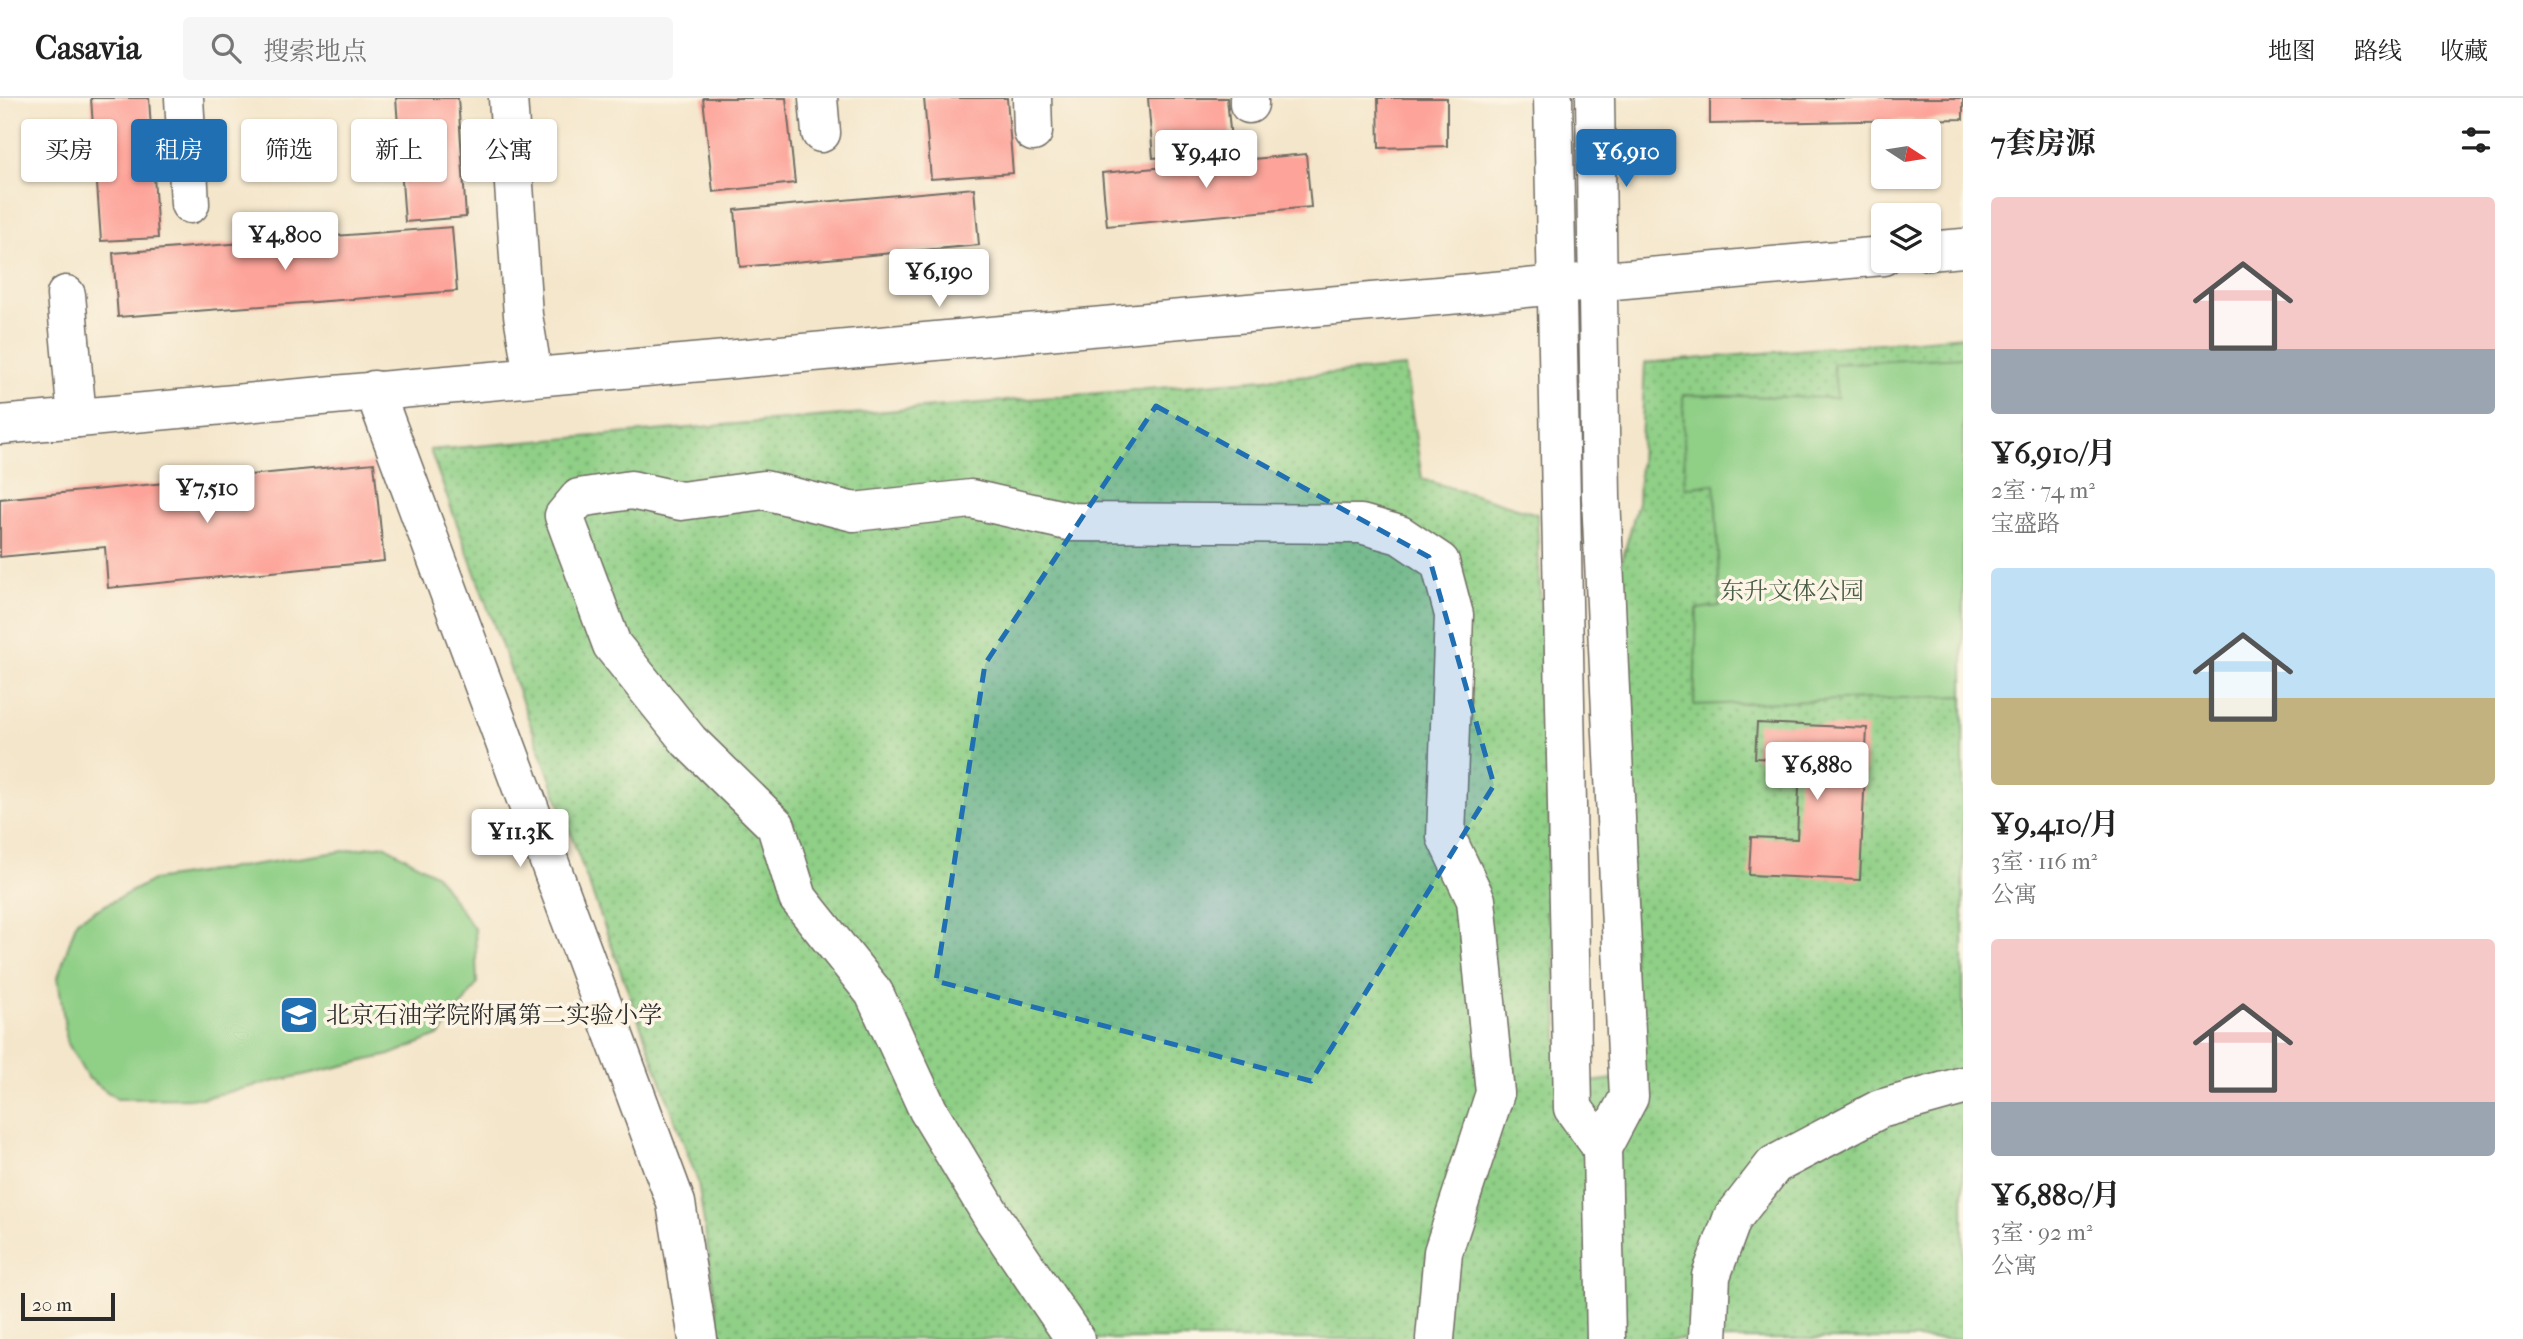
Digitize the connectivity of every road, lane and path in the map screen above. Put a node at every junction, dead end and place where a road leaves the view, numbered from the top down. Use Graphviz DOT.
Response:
graph roads {
  1 [pos="184,98"];
  2 [pos="508,98"];
  3 [pos="1553,98"];
  4 [pos="1595,98"];
  5 [pos="190,204"];
  6 [pos="1963,248"];
  7 [pos="1941,250"];
  8 [pos="1871,257"];
  9 [pos="1599,281"];
  10 [pos="1557,284"];
  11 [pos="66,295"];
  12 [pos="533,376"];
  13 [pos="374,390"];
  14 [pos="77,418"];
  15 [pos="0,425"];
  16 [pos="1963,1086"];
  17 [pos="1602,1147"];
  18 [pos="698,1339"];
  19 [pos="1075,1339"];
  20 [pos="1435,1339"];
  21 [pos="1606,1339"];
  22 [pos="1708,1339"];
  1 -- 5 [label="street"];
  2 -- 12 [label="street"];
  3 -- 10 [label="street"];
  4 -- 9 [label="street"];
  6 -- 7 [label="street"];
  8 -- 9 [label="street"];
  9 -- 10 [label="street"];
  9 -- 17 [label="street"];
  10 -- 12 [label="street"];
  10 -- 17 [label="street"];
  11 -- 14 [label="street"];
  12 -- 13 [label="street"];
  13 -- 14 [label="street"];
  13 -- 18 [label="street"];
  14 -- 15 [label="street"];
  16 -- 22 [label="street"];
  17 -- 21 [label="street"];
  19 -- 20 [label="street"];
}
